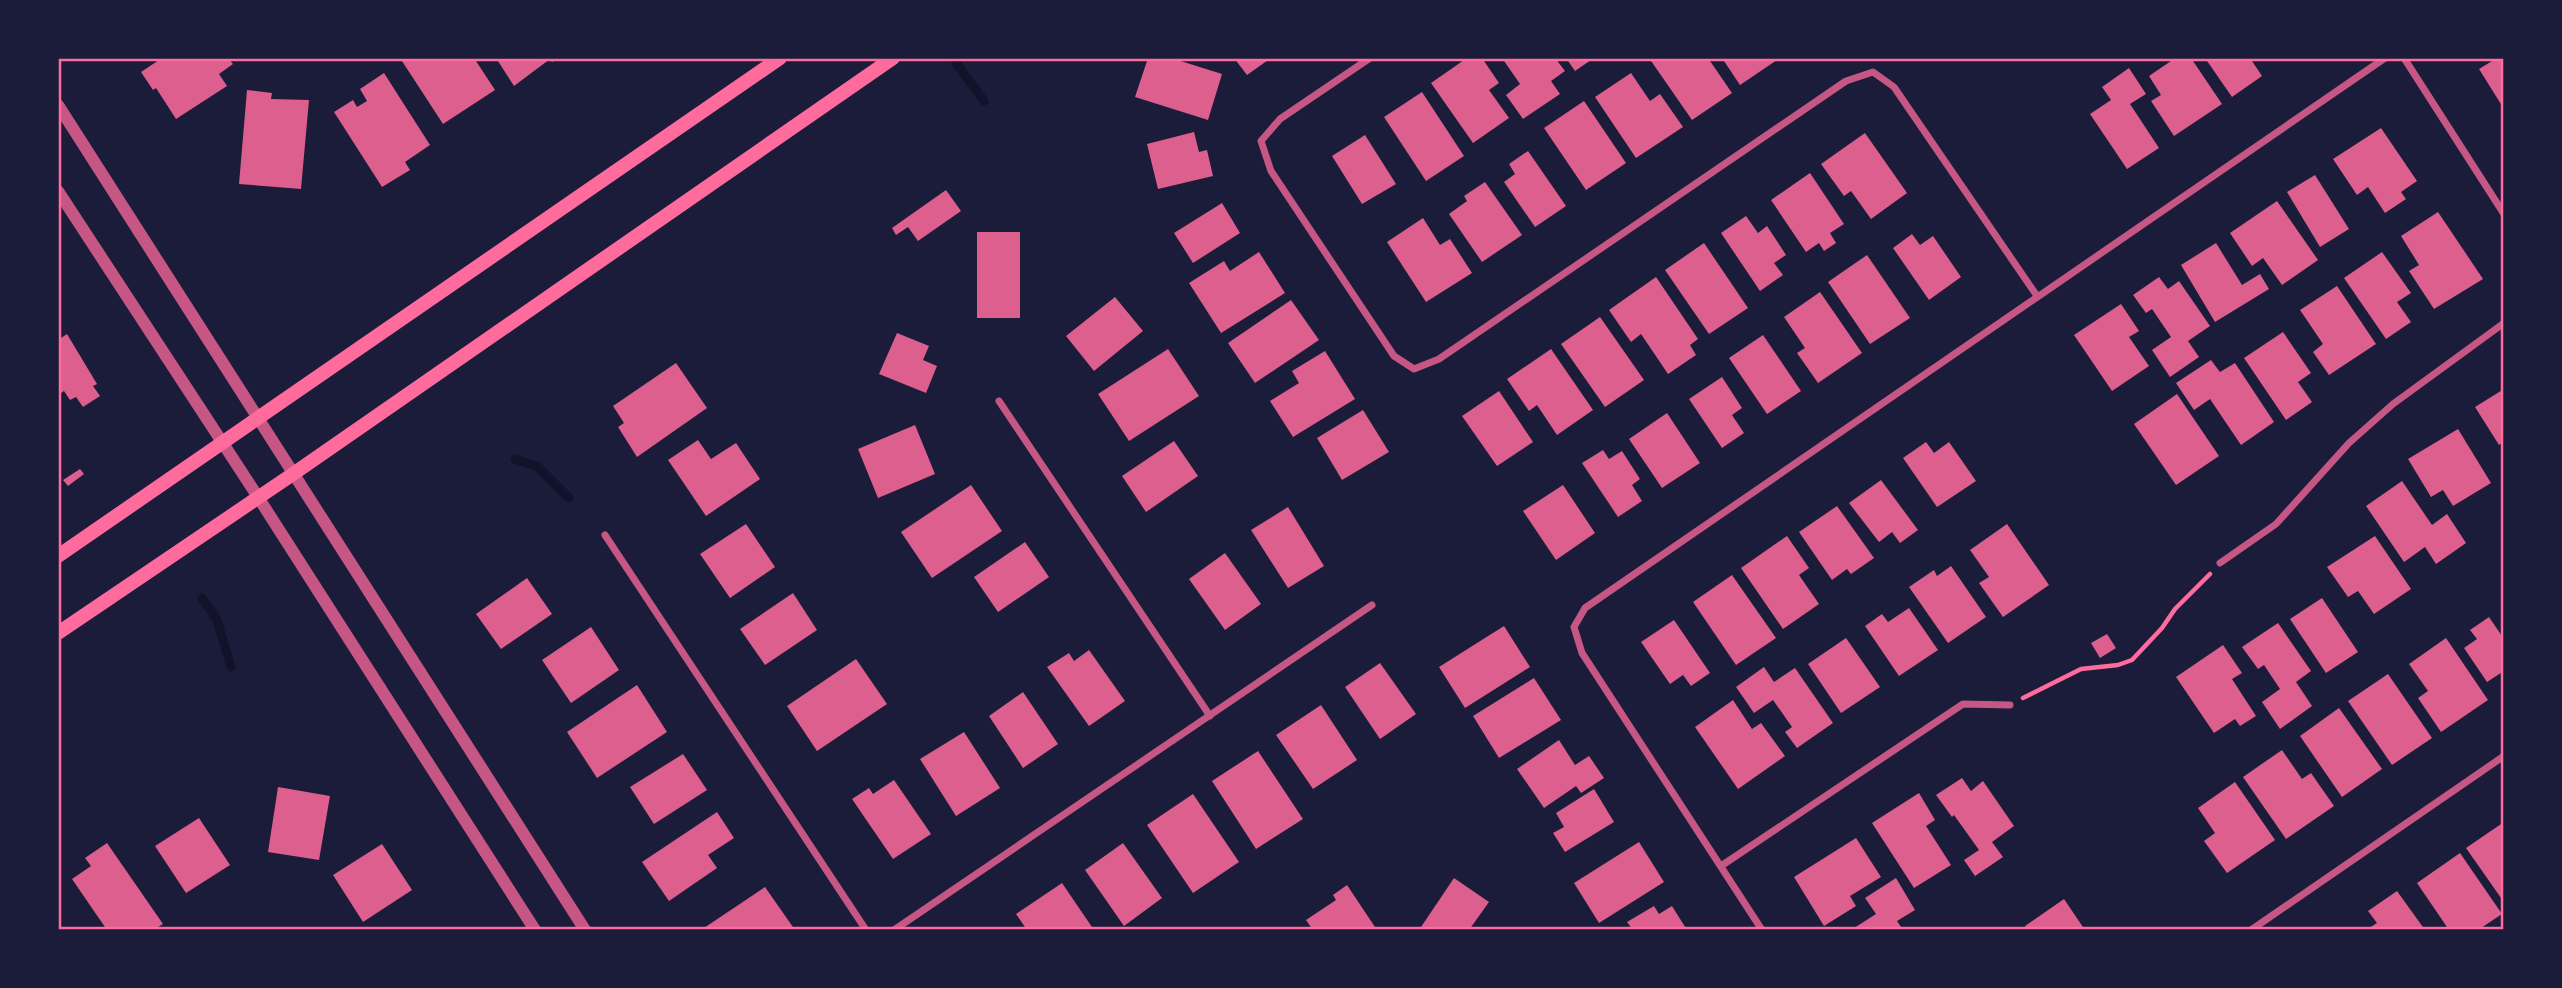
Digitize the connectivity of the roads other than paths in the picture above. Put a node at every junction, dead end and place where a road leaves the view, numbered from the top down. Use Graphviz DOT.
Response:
graph roads {
  1 [pos="780,58"];
  2 [pos="893,58"];
  3 [pos="1370,58"];
  4 [pos="2385,58"];
  5 [pos="2404,58"];
  6 [pos="58,105"];
  7 [pos="58,191"];
  8 [pos="2504,214"];
  9 [pos="2037,296"];
  10 [pos="2504,323"];
  11 [pos="999,401"];
  12 [pos="259,419"];
  13 [pos="222,443"];
  14 [pos="293,474"];
  15 [pos="258,497"];
  16 [pos="606,535"];
  17 [pos="58,556"];
  18 [pos="2220,563"];
  19 [pos="1372,605"];
  20 [pos="58,633"];
  21 [pos="2010,705"];
  22 [pos="1210,716"];
  23 [pos="2504,756"];
  24 [pos="1721,866"];
  25 [pos="535,930"];
  26 [pos="585,930"];
  27 [pos="866,930"];
  28 [pos="894,930"];
  29 [pos="1762,930"];
  30 [pos="2251,930"];
  1 -- 12 [label="main road"];
  2 -- 14 [label="main road"];
  3 -- 9 [label="street"];
  4 -- 9 [label="street"];
  5 -- 8 [label="street"];
  6 -- 12 [label="street"];
  7 -- 13 [label="street"];
  9 -- 24 [label="street"];
  10 -- 18 [label="street"];
  11 -- 22 [label="street"];
  12 -- 13 [label="main road"];
  12 -- 14 [label="street"];
  13 -- 15 [label="street"];
  13 -- 17 [label="main road"];
  14 -- 15 [label="main road"];
  14 -- 26 [label="street"];
  15 -- 20 [label="main road"];
  15 -- 25 [label="street"];
  16 -- 27 [label="street"];
  19 -- 22 [label="street"];
  21 -- 24 [label="street"];
  22 -- 28 [label="street"];
  23 -- 30 [label="street"];
  24 -- 29 [label="street"];
}
